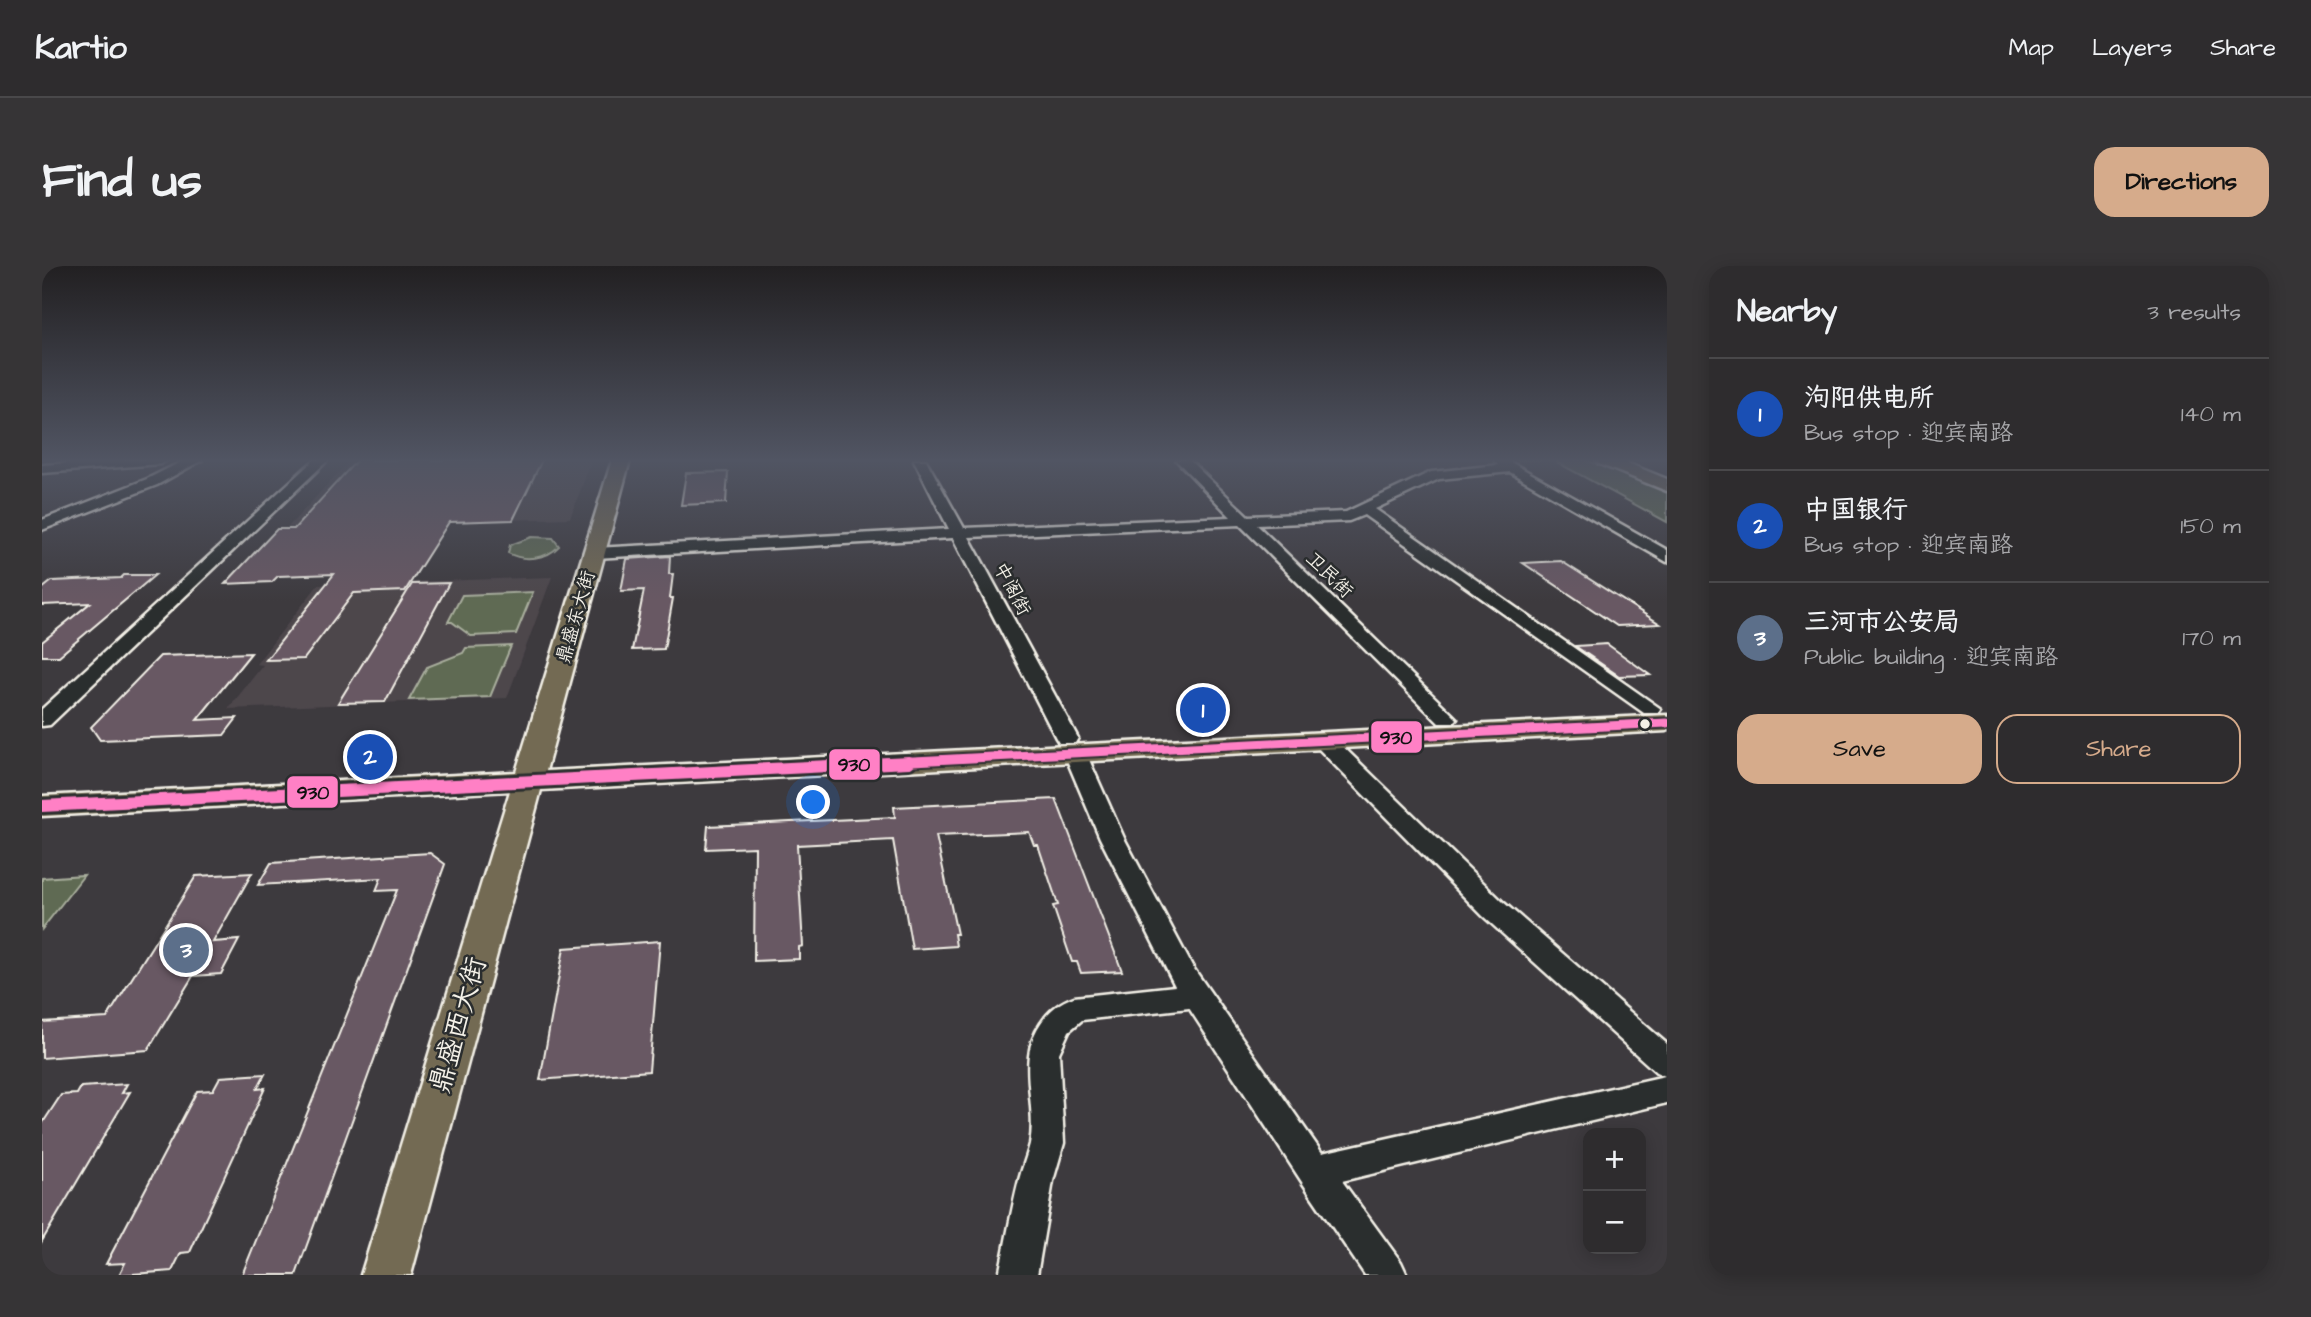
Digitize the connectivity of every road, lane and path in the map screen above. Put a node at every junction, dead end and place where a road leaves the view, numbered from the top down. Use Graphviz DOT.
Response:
graph roads {
  1 [pos="88,507"];
  2 [pos="270,507"];
  3 [pos="607,507"];
  4 [pos="945,507"];
  5 [pos="1230,507"];
  6 [pos="1580,507"];
  7 [pos="1364,508"];
  8 [pos="1244,521"];
  9 [pos="42,525"];
  10 [pos="959,533"];
  11 [pos="594,553"];
  12 [pos="1667,557"];
  13 [pos="1662,714"];
  14 [pos="1446,719"];
  15 [pos="42,720"];
  16 [pos="1323,740"];
  17 [pos="1071,746"];
  18 [pos="531,774"];
  19 [pos="42,790"];
  20 [pos="42,806"];
  21 [pos="1197,995"];
  22 [pos="1667,1063"];
  23 [pos="1667,1090"];
  24 [pos="1314,1171"];
  25 [pos="386,1275"];
  26 [pos="1018,1275"];
  27 [pos="1388,1275"];
  1 -- 9 [label="street"];
  2 -- 15 [label="street"];
  3 -- 11 [label="main road, 鼎盛东大街"];
  4 -- 10 [label="street, 中阁街"];
  5 -- 8 [label="street, 卫民街"];
  6 -- 12 [label="street"];
  7 -- 8 [label="street"];
  7 -- 13 [label="street"];
  8 -- 10 [label="street"];
  8 -- 14 [label="street, 卫民街"];
  10 -- 11 [label="street"];
  10 -- 17 [label="street, 中阁街"];
  11 -- 18 [label="main road, 鼎盛东大街"];
  13 -- 14 [label="main road"];
  13 -- 16 [label="main road"];
  14 -- 17 [label="main road"];
  16 -- 17 [label="main road"];
  16 -- 22 [label="street"];
  17 -- 18 [label="main road"];
  17 -- 21 [label="street, 中阁街"];
  18 -- 19 [label="main road"];
  18 -- 20 [label="main road"];
  18 -- 25 [label="main road, 鼎盛西大街"];
  21 -- 24 [label="street, 中阁街"];
  21 -- 26 [label="street"];
  23 -- 24 [label="street"];
  24 -- 27 [label="street, 中阁街"];
}
